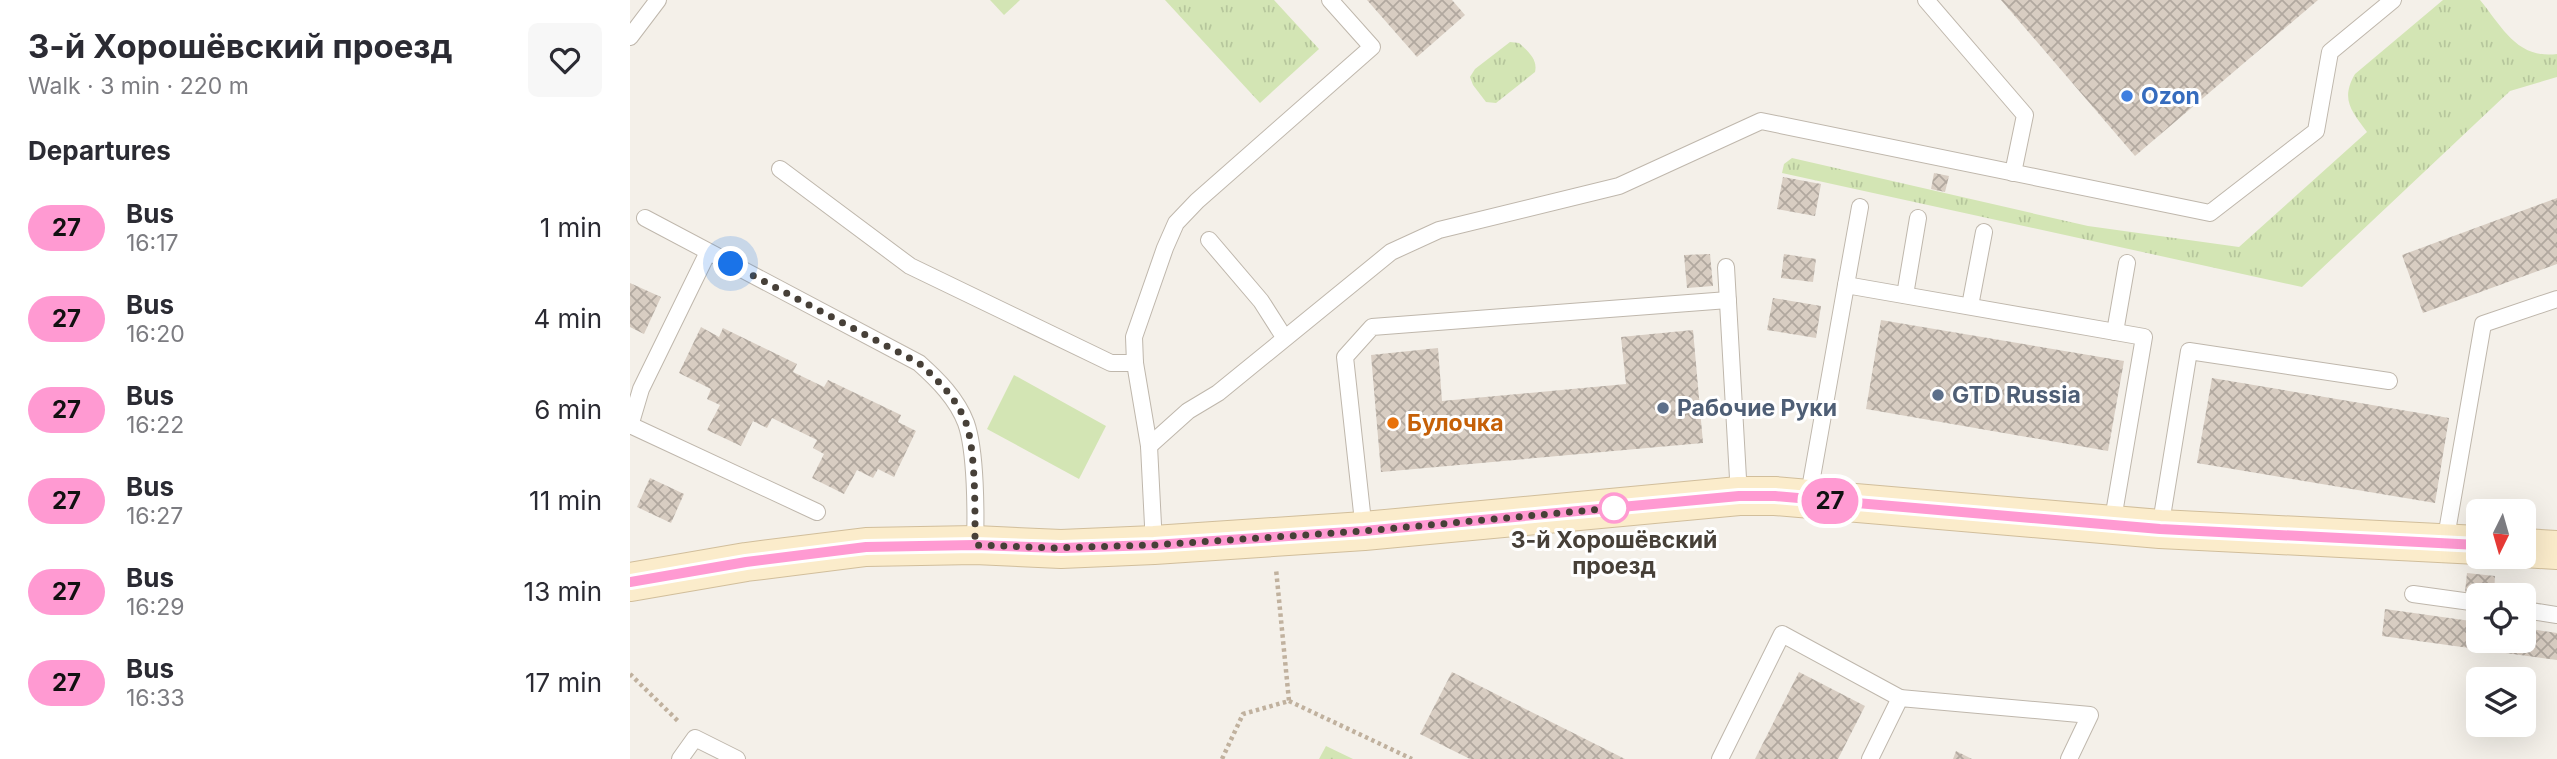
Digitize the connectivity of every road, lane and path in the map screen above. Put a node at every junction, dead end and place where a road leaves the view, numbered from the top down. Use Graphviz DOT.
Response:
graph roads {
  1 [pos="658,0"];
  2 [pos="1330,0"];
  3 [pos="1926,0"];
  4 [pos="2393,0"];
  5 [pos="630,37"];
  6 [pos="780,169"];
  7 [pos="2013,173"];
  8 [pos="1860,207"];
  9 [pos="645,218"];
  10 [pos="1918,218"];
  11 [pos="1984,232"];
  12 [pos="1209,240"];
  13 [pos="708,252"];
  14 [pos="2127,262"];
  15 [pos="1726,267"];
  16 [pos="1846,285"];
  17 [pos="1905,295"];
  18 [pos="2557,299"];
  19 [pos="1728,300"];
  20 [pos="1970,306"];
  21 [pos="2115,332"];
  22 [pos="1284,337"];
  23 [pos="1135,363"];
  24 [pos="2389,381"];
  25 [pos="630,426"];
  26 [pos="1149,446"];
  27 [pos="1739,496"];
  28 [pos="1808,500"];
  29 [pos="817,512"];
  30 [pos="2112,525"];
  31 [pos="2160,529"];
  32 [pos="1364,531"];
  33 [pos="1273,538"];
  34 [pos="2462,544"];
  35 [pos="975,545"];
  36 [pos="1154,545"];
  37 [pos="2536,549"];
  38 [pos="2557,550"];
  39 [pos="630,582"];
  40 [pos="2413,594"];
  41 [pos="2466,601"];
  42 [pos="2536,612"];
  43 [pos="2557,615"];
  44 [pos="630,674"];
  45 [pos="1900,698"];
  46 [pos="1290,701"];
  47 [pos="695,738"];
  48 [pos="680,759"];
  49 [pos="737,759"];
  50 [pos="1222,759"];
  51 [pos="1412,759"];
  52 [pos="1720,759"];
  53 [pos="1870,759"];
  54 [pos="2069,759"];
  1 -- 5 [label="lane"];
  2 -- 23 [label="lane"];
  3 -- 7 [label="lane"];
  4 -- 7 [label="lane"];
  6 -- 23 [label="lane"];
  7 -- 22 [label="lane"];
  8 -- 16 [label="lane"];
  9 -- 13 [label="lane"];
  10 -- 17 [label="lane"];
  11 -- 20 [label="lane"];
  12 -- 22 [label="lane"];
  13 -- 25 [label="lane"];
  13 -- 35 [label="lane"];
  14 -- 21 [label="lane"];
  15 -- 19 [label="lane"];
  16 -- 17 [label="lane"];
  16 -- 28 [label="lane"];
  17 -- 20 [label="lane"];
  18 -- 34 [label="lane"];
  19 -- 27 [label="lane"];
  19 -- 32 [label="lane"];
  20 -- 21 [label="lane"];
  21 -- 30 [label="lane"];
  22 -- 26 [label="lane"];
  23 -- 26 [label="lane"];
  24 -- 31 [label="lane"];
  25 -- 29 [label="lane"];
  26 -- 36 [label="lane"];
  27 -- 28 [label="street"];
  27 -- 32 [label="street"];
  28 -- 30 [label="street"];
  30 -- 31 [label="street"];
  31 -- 34 [label="street"];
  32 -- 33 [label="street"];
  33 -- 36 [label="street"];
  33 -- 46 [label="path"];
  35 -- 36 [label="street"];
  35 -- 39 [label="street"];
  37 -- 38 [label="street"];
  40 -- 41 [label="lane"];
  42 -- 43 [label="lane"];
  44 -- 47 [label="path"];
  45 -- 52 [label="lane"];
  45 -- 53 [label="lane"];
  45 -- 54 [label="lane"];
  46 -- 50 [label="path"];
  46 -- 51 [label="path"];
  47 -- 48 [label="lane"];
  47 -- 49 [label="lane"];
}
